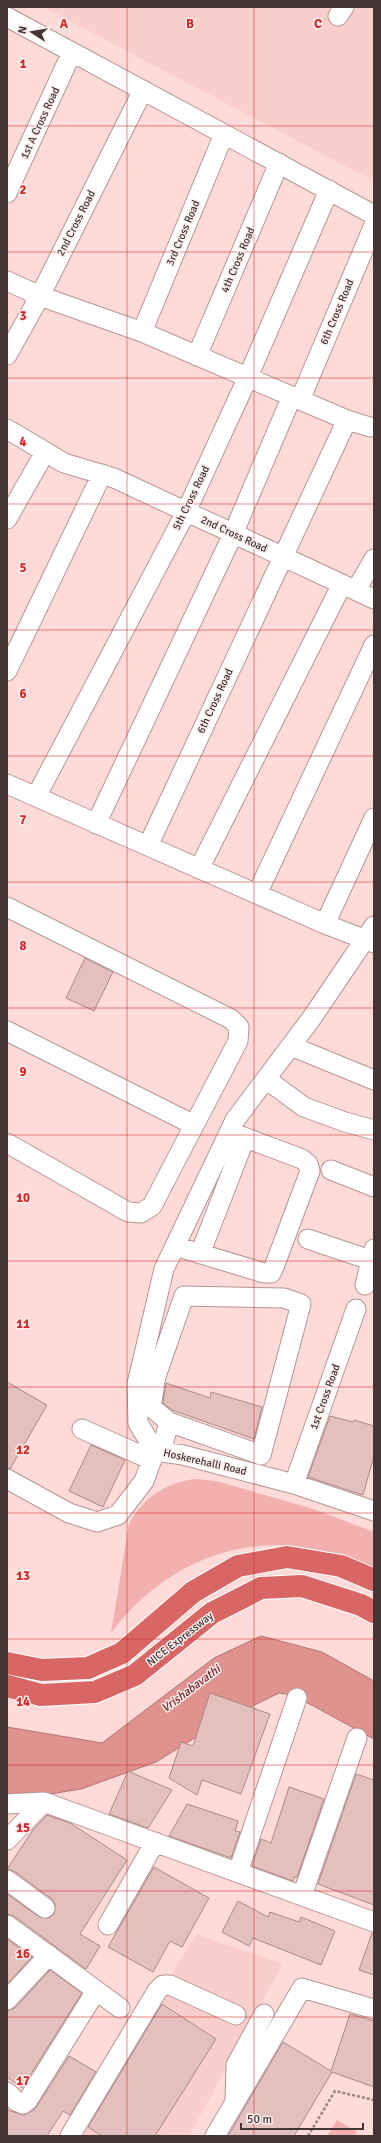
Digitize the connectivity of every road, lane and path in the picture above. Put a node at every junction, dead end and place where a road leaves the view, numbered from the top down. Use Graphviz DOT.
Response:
graph roads {
  1 [pos="7,17"];
  2 [pos="72,52"];
  3 [pos="143,90"];
  4 [pos="224,134"];
  5 [pos="279,163"];
  6 [pos="328,190"];
  7 [pos="7,193"];
  8 [pos="374,215"];
  9 [pos="374,225"];
  10 [pos="7,281"];
  11 [pos="40,296"];
  12 [pos="142,332"];
  13 [pos="7,356"];
  14 [pos="197,356"];
  15 [pos="248,377"];
  16 [pos="296,398"];
  17 [pos="347,420"];
  18 [pos="370,427"];
  19 [pos="7,429"];
  20 [pos="45,452"];
  21 [pos="102,474"];
  22 [pos="186,512"];
  23 [pos="7,519"];
  24 [pos="233,534"];
  25 [pos="283,557"];
  26 [pos="374,560"];
  27 [pos="349,587"];
  28 [pos="374,599"];
  29 [pos="374,645"];
  30 [pos="7,671"];
  31 [pos="7,784"];
  32 [pos="36,797"];
  33 [pos="374,818"];
  34 [pos="96,824"];
  35 [pos="148,846"];
  36 [pos="200,869"];
  37 [pos="257,894"];
  38 [pos="7,907"];
  39 [pos="325,924"];
  40 [pos="371,936"];
  41 [pos="7,1031"];
  42 [pos="292,1046"];
  43 [pos="266,1079"];
  44 [pos="374,1080"];
  45 [pos="194,1125"];
  46 [pos="374,1130"];
  47 [pos="237,1135"];
  48 [pos="7,1143"];
  49 [pos="331,1170"];
  50 [pos="374,1187"];
  51 [pos="308,1239"];
  52 [pos="175,1246"];
  53 [pos="200,1254"];
  54 [pos="372,1254"];
  55 [pos="365,1285"];
  56 [pos="356,1310"];
  57 [pos="169,1422"];
  58 [pos="82,1429"];
  59 [pos="156,1454"];
  60 [pos="7,1480"];
  61 [pos="294,1484"];
  62 [pos="374,1509"];
  63 [pos="374,1580"];
  64 [pos="374,1612"];
  65 [pos="7,1662"];
  66 [pos="7,1686"];
  67 [pos="297,1698"];
  68 [pos="356,1738"];
  69 [pos="44,1802"];
  70 [pos="7,1804"];
  71 [pos="7,1840"];
  72 [pos="155,1842"];
  73 [pos="238,1872"];
  74 [pos="7,1880"];
  75 [pos="302,1896"];
  76 [pos="45,1908"];
  77 [pos="374,1922"];
  78 [pos="7,1925"];
  79 [pos="108,1925"];
  80 [pos="49,1955"];
  81 [pos="96,1991"];
  82 [pos="7,2000"];
  83 [pos="120,2008"];
  84 [pos="374,2009"];
  85 [pos="264,2014"];
  86 [pos="236,2015"];
  87 [pos="7,2093"];
  88 [pos="374,2100"];
  89 [pos="235,2102"];
  90 [pos="70,2136"];
  91 [pos="215,2136"];
  92 [pos="308,2136"];
  1 -- 2 [label="street"];
  2 -- 3 [label="street"];
  2 -- 7 [label="street, 1st A Cross Road"];
  3 -- 4 [label="street"];
  3 -- 11 [label="street, 2nd Cross Road"];
  4 -- 5 [label="street"];
  4 -- 12 [label="street, 3rd Cross Road"];
  5 -- 6 [label="street"];
  5 -- 14 [label="street, 4th Cross Road"];
  6 -- 8 [label="street"];
  6 -- 15 [label="street, 5th Cross Road"];
  9 -- 16 [label="street, 6th Cross Road"];
  10 -- 11 [label="street"];
  11 -- 12 [label="street"];
  11 -- 13 [label="street, 2nd Cross Road"];
  12 -- 14 [label="street"];
  14 -- 15 [label="street"];
  15 -- 16 [label="street"];
  15 -- 22 [label="street, 5th Cross Road"];
  16 -- 17 [label="street"];
  16 -- 24 [label="street, 6th Cross Road"];
  17 -- 18 [label="street"];
  17 -- 25 [label="street, 6th Cross Road"];
  19 -- 20 [label="street, 2nd Cross Road"];
  20 -- 21 [label="street, 2nd Cross Road"];
  20 -- 23 [label="street"];
  21 -- 22 [label="street, 2nd Cross Road"];
  21 -- 30 [label="street"];
  22 -- 24 [label="street, 2nd Cross Road"];
  22 -- 32 [label="street, 5th Cross Road"];
  24 -- 25 [label="street, 2nd Cross Road"];
  24 -- 34 [label="street, 6th Cross Road"];
  25 -- 27 [label="street, 2nd Cross Road"];
  25 -- 35 [label="street, 6th Cross Road"];
  26 -- 27 [label="street"];
  27 -- 28 [label="street, 2nd Cross Road"];
  27 -- 36 [label="street"];
  29 -- 37 [label="street"];
  31 -- 32 [label="street"];
  32 -- 34 [label="street"];
  33 -- 39 [label="street"];
  34 -- 35 [label="street"];
  35 -- 36 [label="street"];
  36 -- 37 [label="street"];
  37 -- 39 [label="street"];
  38 -- 45 [label="street"];
  39 -- 40 [label="street"];
  40 -- 42 [label="street"];
  41 -- 45 [label="street"];
  42 -- 43 [label="street"];
  42 -- 44 [label="street"];
  43 -- 46 [label="street"];
  43 -- 47 [label="street"];
  45 -- 48 [label="street"];
  47 -- 52 [label="street"];
  47 -- 53 [label="street"];
  47 -- 53 [label="street"];
  49 -- 50 [label="street"];
  51 -- 54 [label="street"];
  52 -- 53 [label="street"];
  52 -- 59 [label="street"];
  54 -- 55 [label="street"];
  56 -- 61 [label="street, 1st Cross Road"];
  57 -- 57 [label="street"];
  57 -- 59 [label="street"];
  58 -- 59 [label="street"];
  59 -- 60 [label="street, Hoskerehalli Road"];
  59 -- 61 [label="street, Hoskerehalli Road"];
  61 -- 62 [label="street, Hoskerehalli Road"];
  63 -- 65 [label="highway"];
  64 -- 66 [label="highway, NICE Expressway"];
  67 -- 73 [label="street"];
  68 -- 75 [label="street"];
  69 -- 70 [label="street"];
  69 -- 71 [label="street"];
  69 -- 72 [label="street"];
  72 -- 73 [label="street"];
  72 -- 79 [label="street"];
  73 -- 75 [label="street"];
  74 -- 76 [label="street"];
  75 -- 77 [label="street"];
  78 -- 80 [label="street"];
  80 -- 81 [label="street"];
  80 -- 82 [label="street"];
  81 -- 83 [label="street"];
  81 -- 87 [label="street"];
  84 -- 89 [label="street"];
  85 -- 89 [label="street"];
  86 -- 90 [label="street"];
  88 -- 92 [label="path"];
  89 -- 91 [label="street"];
}
